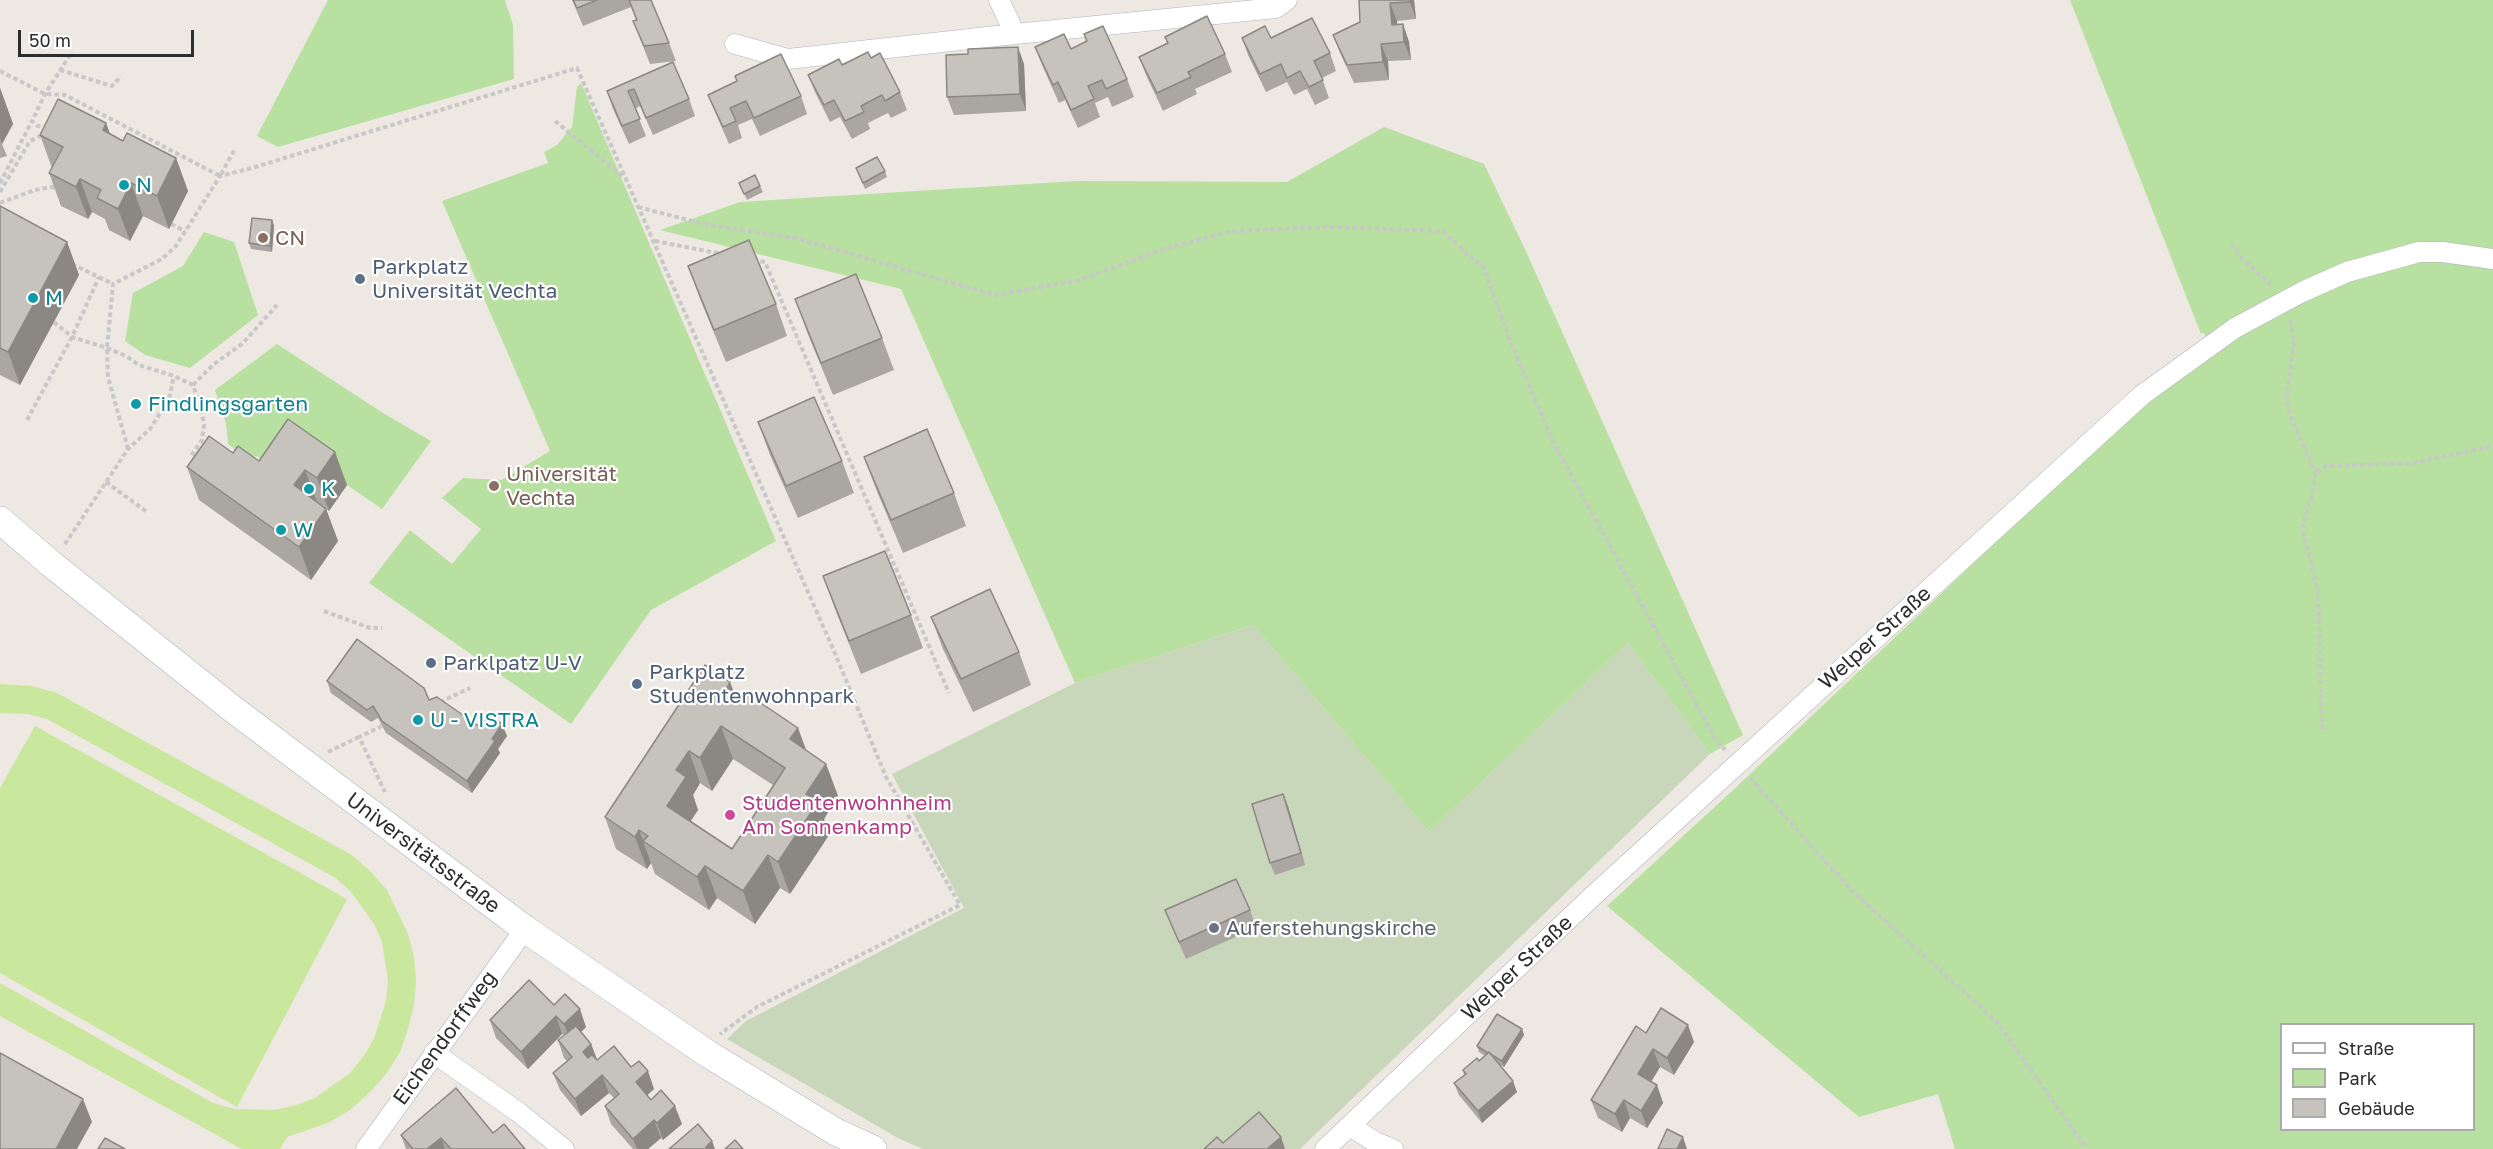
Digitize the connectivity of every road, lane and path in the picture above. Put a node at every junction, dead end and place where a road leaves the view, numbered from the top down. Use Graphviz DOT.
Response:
graph roads {
  1 [pos="999,0"];
  2 [pos="1287,0"];
  3 [pos="1015,34"];
  4 [pos="735,44"];
  5 [pos="72,52"];
  6 [pos="60,70"];
  7 [pos="0,71"];
  8 [pos="121,76"];
  9 [pos="45,94"];
  10 [pos="32,121"];
  11 [pos="555,121"];
  12 [pos="235,149"];
  13 [pos="220,176"];
  14 [pos="626,180"];
  15 [pos="0,183"];
  16 [pos="0,192"];
  17 [pos="68,192"];
  18 [pos="0,203"];
  19 [pos="638,207"];
  20 [pos="171,224"];
  21 [pos="185,231"];
  22 [pos="655,241"];
  23 [pos="2232,244"];
  24 [pos="732,256"];
  25 [pos="743,258"];
  26 [pos="2493,259"];
  27 [pos="66,260"];
  28 [pos="99,278"];
  29 [pos="113,284"];
  30 [pos="2282,302"];
  31 [pos="277,305"];
  32 [pos="54,322"];
  33 [pos="72,337"];
  34 [pos="107,348"];
  35 [pos="174,376"];
  36 [pos="193,385"];
  37 [pos="27,420"];
  38 [pos="201,440"];
  39 [pos="209,446"];
  40 [pos="2493,446"];
  41 [pos="128,449"];
  42 [pos="191,456"];
  43 [pos="2315,472"];
  44 [pos="106,483"];
  45 [pos="147,512"];
  46 [pos="0,519"];
  47 [pos="50,563"];
  48 [pos="324,611"];
  49 [pos="382,628"];
  50 [pos="470,688"];
  51 [pos="949,693"];
  52 [pos="431,706"];
  53 [pos="382,726"];
  54 [pos="2322,729"];
  55 [pos="359,737"];
  56 [pos="320,756"];
  57 [pos="1737,764"];
  58 [pos="389,801"];
  59 [pos="525,928"];
  60 [pos="434,1053"];
  61 [pos="708,1054"];
  62 [pos="1350,1126"];
  63 [pos="366,1149"];
  64 [pos="564,1149"];
  65 [pos="873,1149"];
  66 [pos="1324,1149"];
  67 [pos="1393,1149"];
  68 [pos="2087,1149"];
  1 -- 3 [label="street"];
  2 -- 3 [label="street"];
  3 -- 4 [label="street"];
  5 -- 6 [label="path"];
  6 -- 8 [label="path"];
  6 -- 9 [label="path"];
  7 -- 9 [label="path"];
  9 -- 10 [label="path"];
  9 -- 13 [label="path"];
  10 -- 15 [label="path"];
  10 -- 16 [label="path"];
  11 -- 14 [label="path"];
  12 -- 13 [label="path"];
  13 -- 14 [label="path"];
  13 -- 21 [label="path"];
  14 -- 19 [label="path"];
  17 -- 18 [label="path"];
  19 -- 22 [label="path"];
  19 -- 57 [label="path"];
  20 -- 21 [label="path"];
  21 -- 29 [label="path"];
  22 -- 24 [label="path"];
  22 -- 61 [label="path"];
  23 -- 30 [label="path"];
  25 -- 51 [label="path"];
  26 -- 30 [label="street, Welper Straße"];
  27 -- 28 [label="path"];
  28 -- 29 [label="path"];
  28 -- 33 [label="path"];
  29 -- 34 [label="path"];
  30 -- 43 [label="path"];
  30 -- 57 [label="street, Welper Straße"];
  31 -- 36 [label="path"];
  32 -- 33 [label="path"];
  33 -- 34 [label="path"];
  33 -- 37 [label="path"];
  34 -- 35 [label="path"];
  34 -- 41 [label="path"];
  35 -- 36 [label="path"];
  35 -- 41 [label="path"];
  36 -- 38 [label="path"];
  38 -- 39 [label="path"];
  38 -- 42 [label="path"];
  40 -- 43 [label="path"];
  41 -- 44 [label="path"];
  43 -- 54 [label="path"];
  44 -- 45 [label="path"];
  44 -- 47 [label="path"];
  46 -- 47 [label="street, Universitätsstraße"];
  47 -- 59 [label="street, Universitätsstraße"];
  48 -- 49 [label="path"];
  50 -- 52 [label="path"];
  53 -- 55 [label="path"];
  55 -- 56 [label="path"];
  55 -- 58 [label="path"];
  57 -- 62 [label="street, Welper Straße"];
  57 -- 68 [label="path"];
  59 -- 60 [label="street, Eichendorffweg"];
  59 -- 61 [label="street, Universitätsstraße"];
  60 -- 63 [label="street, Eichendorffweg"];
  60 -- 64 [label="street"];
  61 -- 65 [label="street, Universitätsstraße"];
  62 -- 66 [label="street, Welper Straße"];
  62 -- 67 [label="street"];
}
